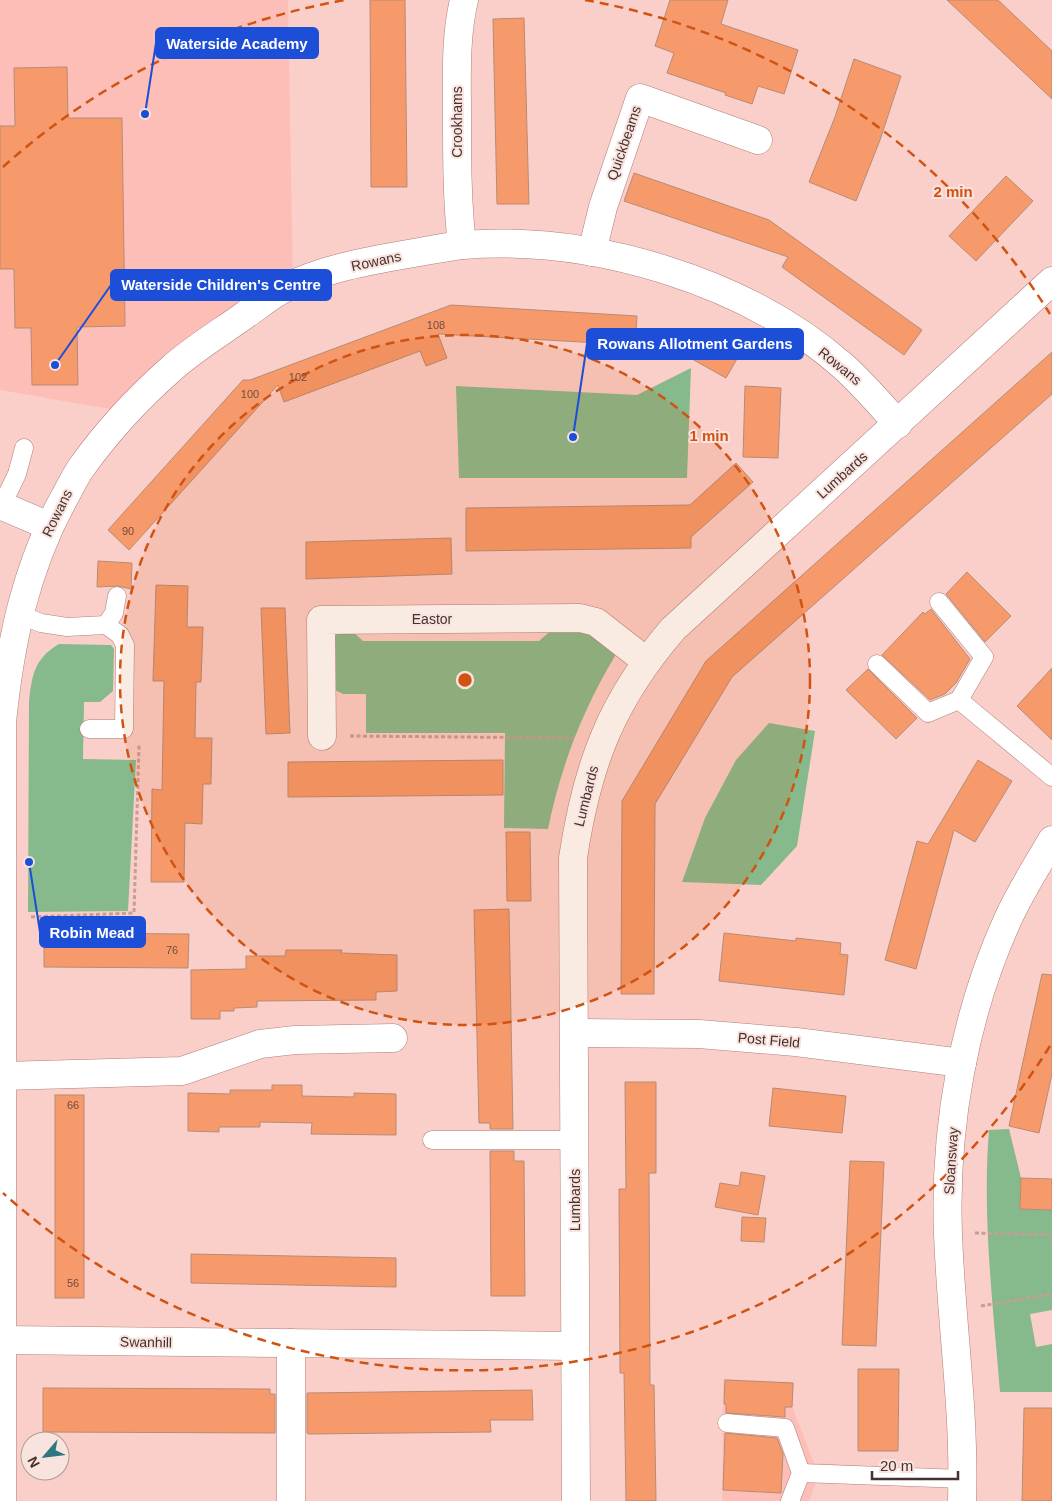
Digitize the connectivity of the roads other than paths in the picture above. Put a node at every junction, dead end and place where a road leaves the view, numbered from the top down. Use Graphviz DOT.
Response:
graph roads {
  1 [pos="464,0"];
  2 [pos="758,140"];
  3 [pos="462,245"];
  4 [pos="592,252"];
  5 [pos="1052,281"];
  6 [pos="898,424"];
  7 [pos="24,448"];
  8 [pos="1,505"];
  9 [pos="49,526"];
  10 [pos="116,596"];
  11 [pos="940,602"];
  12 [pos="18,614"];
  13 [pos="106,625"];
  14 [pos="646,661"];
  15 [pos="877,664"];
  16 [pos="959,700"];
  17 [pos="89,729"];
  18 [pos="322,736"];
  19 [pos="1052,777"];
  20 [pos="1052,840"];
  21 [pos="575,1033"];
  22 [pos="393,1038"];
  23 [pos="962,1063"];
  24 [pos="2,1076"];
  25 [pos="432,1140"];
  26 [pos="575,1140"];
  27 [pos="0,1185"];
  28 [pos="2,1340"];
  29 [pos="291,1343"];
  30 [pos="575,1346"];
  31 [pos="728,1424"];
  32 [pos="800,1473"];
  33 [pos="962,1490"];
  34 [pos="2,1501"];
  35 [pos="292,1501"];
  36 [pos="576,1501"];
  37 [pos="790,1501"];
  1 -- 3 [label="street, Crookhams"];
  2 -- 4 [label="street, Quickbeams"];
  3 -- 4 [label="street, Rowans"];
  3 -- 9 [label="street, Rowans"];
  4 -- 6 [label="street, Rowans"];
  5 -- 6 [label="street, Lumbards"];
  6 -- 14 [label="street, Lumbards"];
  7 -- 8 [label="lane"];
  8 -- 9 [label="street"];
  9 -- 12 [label="street, Rowans"];
  10 -- 13 [label="lane"];
  11 -- 16 [label="lane"];
  12 -- 13 [label="lane"];
  12 -- 24 [label="street, Rowans"];
  13 -- 17 [label="lane"];
  14 -- 18 [label="street, Eastor"];
  14 -- 21 [label="street, Lumbards"];
  15 -- 16 [label="lane"];
  16 -- 19 [label="lane"];
  20 -- 23 [label="street, Sloansway"];
  21 -- 23 [label="street, Post Field"];
  21 -- 26 [label="street, Lumbards"];
  22 -- 24 [label="street"];
  23 -- 33 [label="street, Sloansway"];
  24 -- 27 [label="street, Rowans"];
  25 -- 26 [label="lane"];
  26 -- 30 [label="street, Lumbards"];
  27 -- 28 [label="street, Rowans"];
  28 -- 29 [label="street, Swanhill"];
  28 -- 34 [label="street, Rowans"];
  29 -- 30 [label="street, Swanhill"];
  29 -- 35 [label="street"];
  30 -- 36 [label="street, Lumbards"];
  31 -- 32 [label="lane"];
  32 -- 33 [label="lane"];
  32 -- 37 [label="lane"];
}
